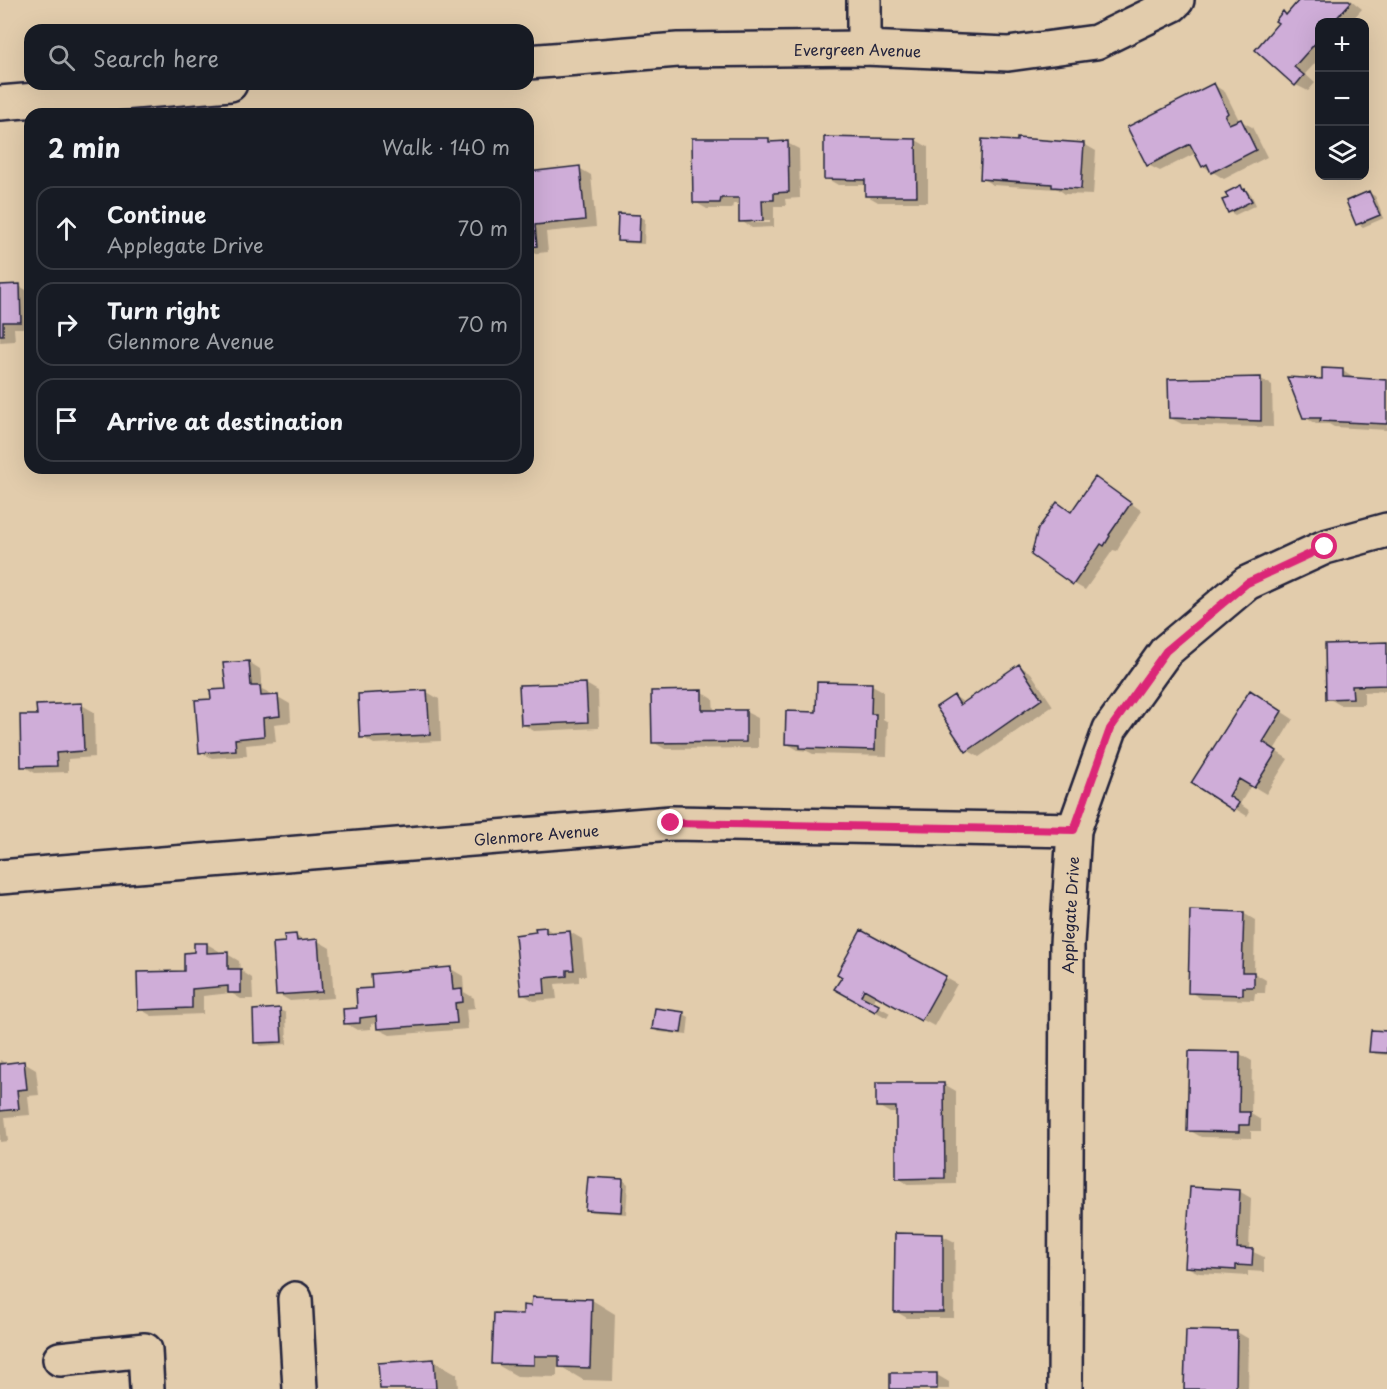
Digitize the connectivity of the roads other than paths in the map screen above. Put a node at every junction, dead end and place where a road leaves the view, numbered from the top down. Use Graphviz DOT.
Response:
graph roads {
  1 [pos="864,0"];
  2 [pos="1177,0"];
  3 [pos="864,48"];
  4 [pos="534,62"];
  5 [pos="157,90"];
  6 [pos="0,103"];
  7 [pos="1387,530"];
  8 [pos="1074,830"];
  9 [pos="0,876"];
  10 [pos="295,1299"];
  11 [pos="60,1359"];
  12 [pos="147,1389"];
  13 [pos="300,1389"];
  14 [pos="1065,1389"];
  1 -- 3 [label="street"];
  2 -- 3 [label="street, Evergreen Avenue"];
  3 -- 4 [label="street, Evergreen Avenue"];
  5 -- 6 [label="street"];
  7 -- 8 [label="street, Applegate Drive"];
  8 -- 9 [label="street, Glenmore Avenue"];
  8 -- 14 [label="street, Applegate Drive"];
  10 -- 13 [label="street"];
  11 -- 12 [label="street"];
}
